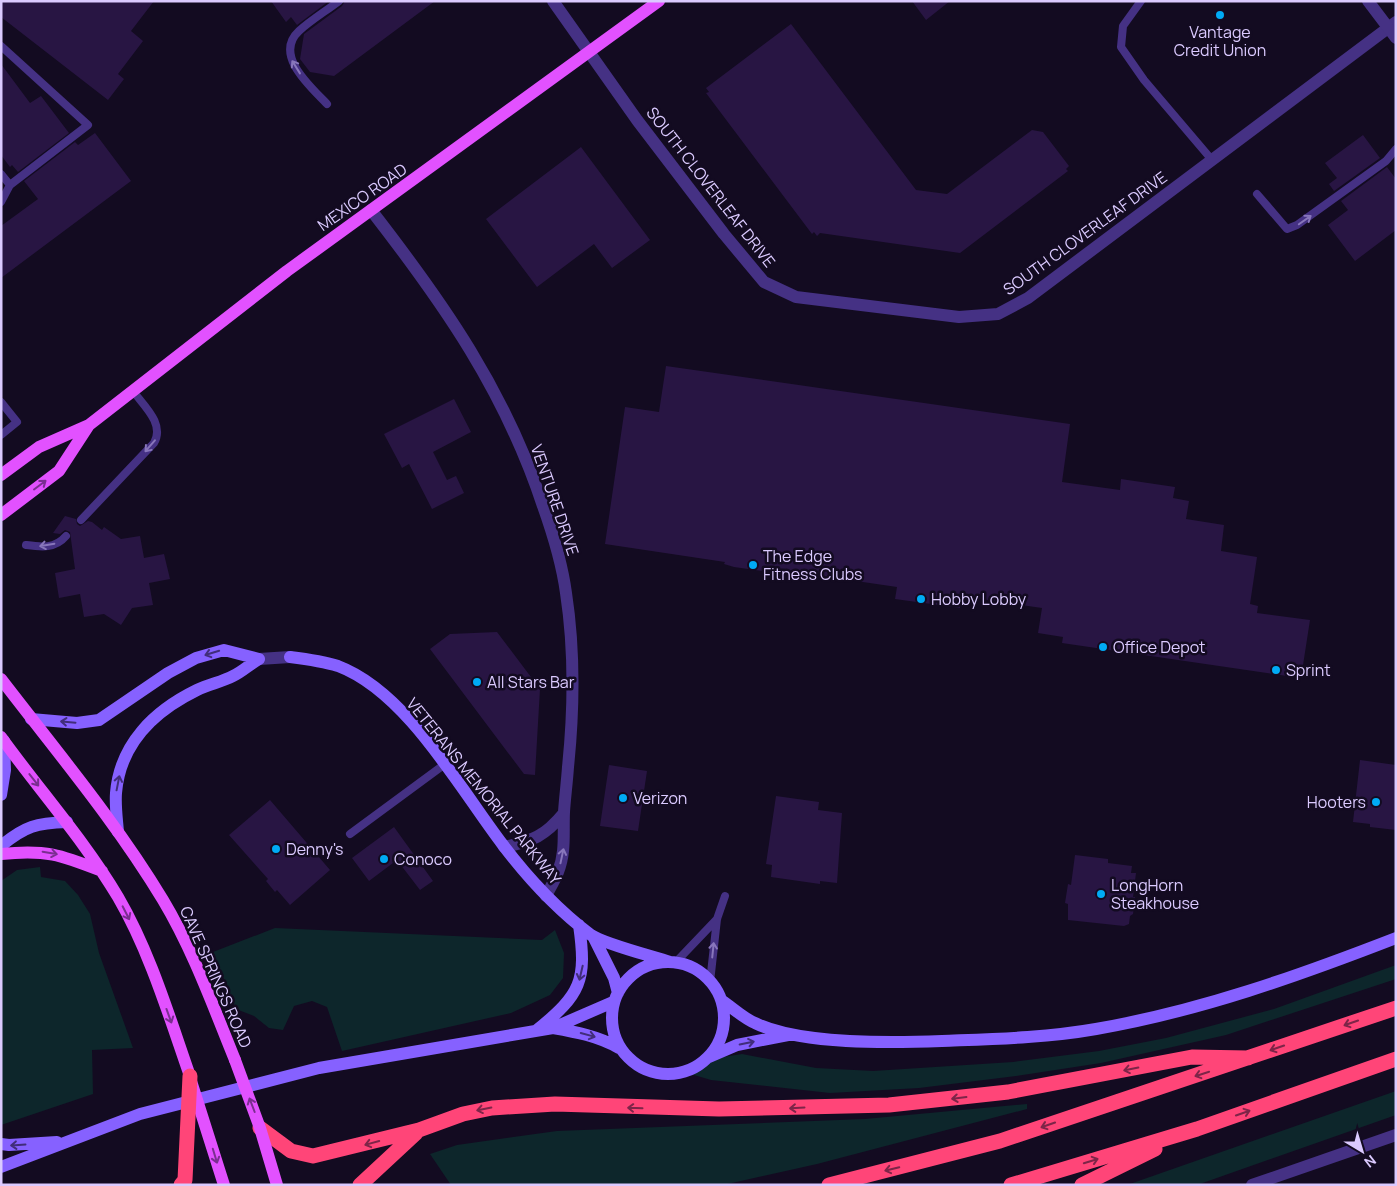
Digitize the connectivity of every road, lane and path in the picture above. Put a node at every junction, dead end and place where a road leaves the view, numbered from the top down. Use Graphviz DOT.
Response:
graph roads {
  1 [pos="339,1"];
  2 [pos="553,1"];
  3 [pos="659,1"];
  4 [pos="1141,1"];
  5 [pos="1368,1"];
  6 [pos="1393,29"];
  7 [pos="1,46"];
  8 [pos="590,53"];
  9 [pos="327,104"];
  10 [pos="1396,149"];
  11 [pos="1212,160"];
  12 [pos="1,174"];
  13 [pos="10,186"];
  14 [pos="1257,194"];
  15 [pos="1,202"];
  16 [pos="371,210"];
  17 [pos="133,391"];
  18 [pos="1,402"];
  19 [pos="89,425"];
  20 [pos="1,435"];
  21 [pos="1,475"];
  22 [pos="1,515"];
  23 [pos="81,520"];
  24 [pos="66,536"];
  25 [pos="26,545"];
  26 [pos="290,657"];
  27 [pos="259,659"];
  28 [pos="1,679"];
  29 [pos="31,719"];
  30 [pos="3,739"];
  31 [pos="445,764"];
  32 [pos="1,794"];
  33 [pos="564,813"];
  34 [pos="67,822"];
  35 [pos="118,832"];
  36 [pos="350,834"];
  37 [pos="1,846"];
  38 [pos="504,847"];
  39 [pos="1,854"];
  40 [pos="102,871"];
  41 [pos="546,896"];
  42 [pos="725,896"];
  43 [pos="717,919"];
  44 [pos="579,925"];
  45 [pos="593,936"];
  46 [pos="1396,938"];
  47 [pos="672,962"];
  48 [pos="710,982"];
  49 [pos="616,998"];
  50 [pos="721,1000"];
  51 [pos="1396,1008"];
  52 [pos="553,1028"];
  53 [pos="534,1032"];
  54 [pos="788,1035"];
  55 [pos="621,1048"];
  56 [pos="708,1058"];
  57 [pos="1248,1058"];
  58 [pos="1396,1059"];
  59 [pos="190,1076"];
  60 [pos="260,1128"];
  61 [pos="1197,1129"];
  62 [pos="419,1130"];
  63 [pos="1396,1135"];
  64 [pos="69,1141"];
  65 [pos="1,1144"];
  66 [pos="1,1167"];
  67 [pos="182,1185"];
  68 [pos="224,1185"];
  69 [pos="276,1185"];
  70 [pos="360,1185"];
  71 [pos="829,1185"];
  72 [pos="1011,1185"];
  73 [pos="1082,1185"];
  74 [pos="1252,1185"];
  9 -- 1 [label="lane, one-way"];
  2 -- 8 [label="street, SOUTH CLOVERLEAF DRIVE"];
  3 -- 8 [label="main road, MEXICO ROAD"];
  4 -- 11 [label="lane"];
  5 -- 6 [label="street"];
  6 -- 11 [label="street, SOUTH CLOVERLEAF DRIVE"];
  7 -- 13 [label="lane"];
  8 -- 11 [label="street, SOUTH CLOVERLEAF DRIVE"];
  8 -- 16 [label="main road, MEXICO ROAD"];
  14 -- 10 [label="lane, one-way"];
  12 -- 13 [label="lane"];
  13 -- 15 [label="lane"];
  16 -- 17 [label="main road, MEXICO ROAD"];
  16 -- 33 [label="street, VENTURE DRIVE"];
  17 -- 19 [label="main road, MEXICO ROAD"];
  17 -- 23 [label="lane, one-way"];
  18 -- 20 [label="lane"];
  19 -- 21 [label="main road, MEXICO ROAD"];
  22 -- 19 [label="main road, MEXICO ROAD, one-way"];
  24 -- 25 [label="lane, one-way"];
  26 -- 27 [label="street, VETERANS MEMORIAL PARKWAY"];
  26 -- 31 [label="main road, VETERANS MEMORIAL PARKWAY"];
  27 -- 29 [label="main road, VETERANS MEMORIAL PARKWAY, one-way"];
  35 -- 27 [label="main road, VETERANS MEMORIAL PARKWAY, one-way"];
  28 -- 29 [label="main road, CAVE SPRINGS ROAD"];
  29 -- 35 [label="main road, CAVE SPRINGS ROAD"];
  30 -- 32 [label="main road"];
  30 -- 34 [label="main road, one-way"];
  31 -- 36 [label="lane"];
  31 -- 38 [label="main road, VETERANS MEMORIAL PARKWAY"];
  33 -- 38 [label="street"];
  41 -- 33 [label="street, VENTURE DRIVE, one-way"];
  34 -- 37 [label="main road"];
  34 -- 40 [label="main road"];
  60 -- 35 [label="main road, CAVE SPRINGS ROAD, one-way, bridge"];
  38 -- 41 [label="main road, VETERANS MEMORIAL PARKWAY"];
  39 -- 40 [label="main road, one-way"];
  40 -- 59 [label="main road, one-way"];
  41 -- 44 [label="main road, VETERANS MEMORIAL PARKWAY"];
  42 -- 43 [label="lane"];
  43 -- 47 [label="lane"];
  48 -- 43 [label="lane, one-way"];
  44 -- 45 [label="main road, VETERANS MEMORIAL PARKWAY"];
  44 -- 53 [label="main road, one-way"];
  45 -- 47 [label="main road, VETERANS MEMORIAL PARKWAY"];
  45 -- 49 [label="main road, VETERANS MEMORIAL PARKWAY"];
  46 -- 54 [label="main road"];
  47 -- 48 [label="main road"];
  47 -- 49 [label="main road"];
  48 -- 50 [label="main road"];
  49 -- 52 [label="main road"];
  49 -- 55 [label="main road"];
  50 -- 54 [label="main road"];
  50 -- 56 [label="main road"];
  51 -- 57 [label="highway, one-way"];
  52 -- 53 [label="main road"];
  52 -- 55 [label="main road, one-way"];
  53 -- 64 [label="main road"];
  56 -- 54 [label="main road, one-way"];
  55 -- 56 [label="main road"];
  57 -- 62 [label="highway, one-way"];
  57 -- 71 [label="highway, one-way"];
  61 -- 58 [label="highway, one-way"];
  59 -- 67 [label="highway, bridge"];
  59 -- 68 [label="main road, one-way, bridge"];
  62 -- 60 [label="highway, one-way"];
  60 -- 69 [label="main road, CAVE SPRINGS ROAD, bridge"];
  72 -- 61 [label="highway, one-way"];
  61 -- 73 [label="highway"];
  62 -- 70 [label="highway"];
  63 -- 74 [label="street"];
  64 -- 65 [label="main road, one-way"];
  64 -- 66 [label="main road"];
}
